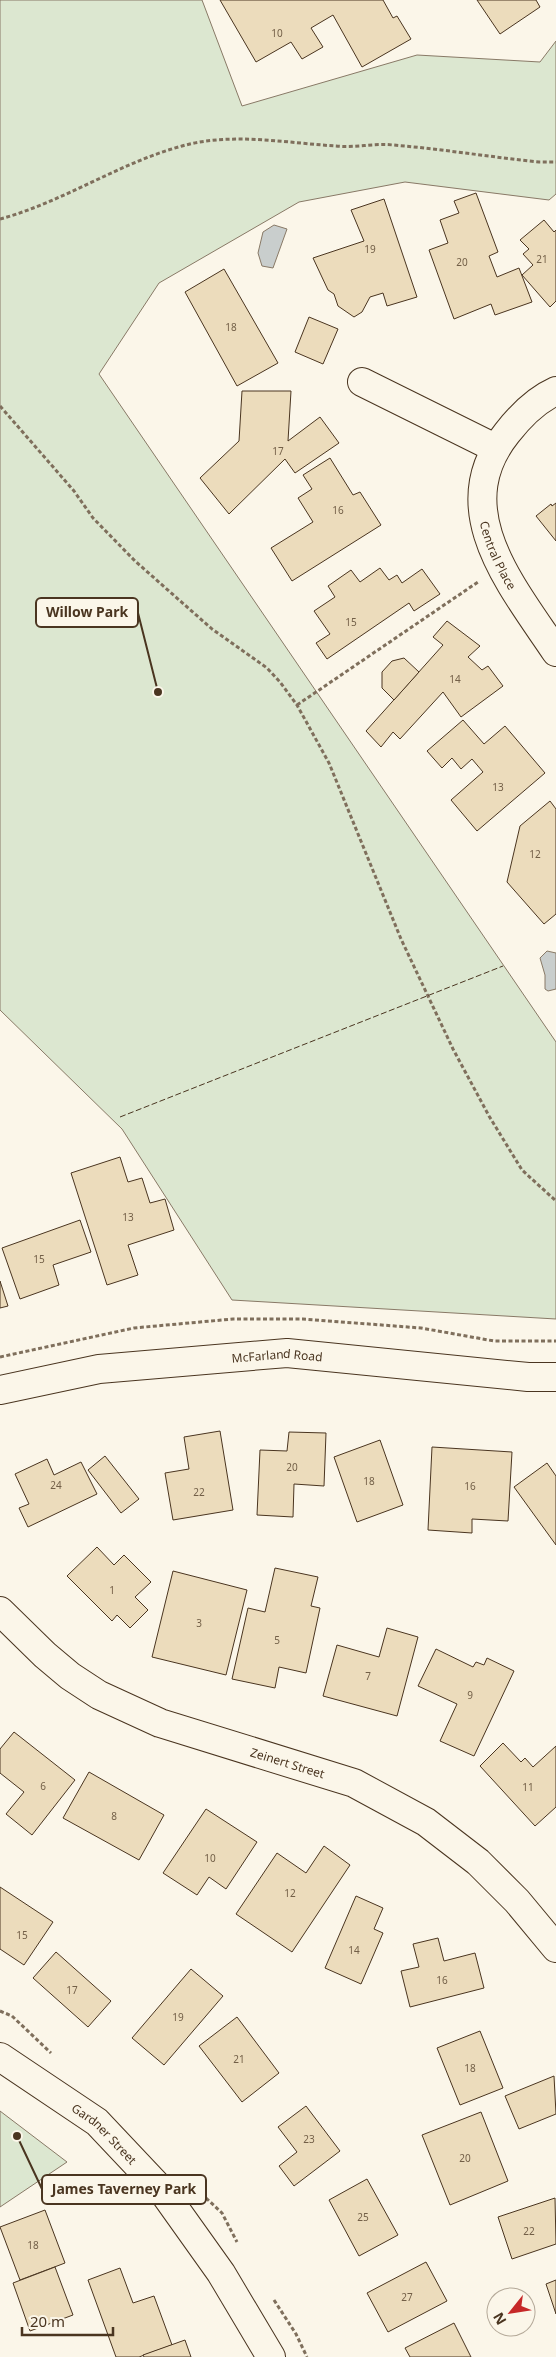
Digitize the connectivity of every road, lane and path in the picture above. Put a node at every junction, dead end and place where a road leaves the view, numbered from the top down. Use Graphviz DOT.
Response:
graph roads {
  1 [pos="556,162"];
  2 [pos="0,218"];
  3 [pos="362,382"];
  4 [pos="556,391"];
  5 [pos="0,406"];
  6 [pos="495,448"];
  7 [pos="501,567"];
  8 [pos="556,652"];
  9 [pos="297,705"];
  10 [pos="556,1201"];
  11 [pos="556,1377"];
  12 [pos="0,1390"];
  13 [pos="0,1610"];
  14 [pos="556,1948"];
  15 [pos="0,2057"];
  16 [pos="271,2357"];
  1 -- 2 [label="path"];
  3 -- 6 [label="street"];
  4 -- 6 [label="street, Central Place"];
  5 -- 9 [label="path"];
  6 -- 7 [label="street, Central Place"];
  7 -- 8 [label="street, Central Place"];
  7 -- 9 [label="path"];
  9 -- 10 [label="path"];
  11 -- 12 [label="street, McFarland Road"];
  13 -- 14 [label="street, Zeinert Street"];
  15 -- 16 [label="street, Gardner Street"];
}
